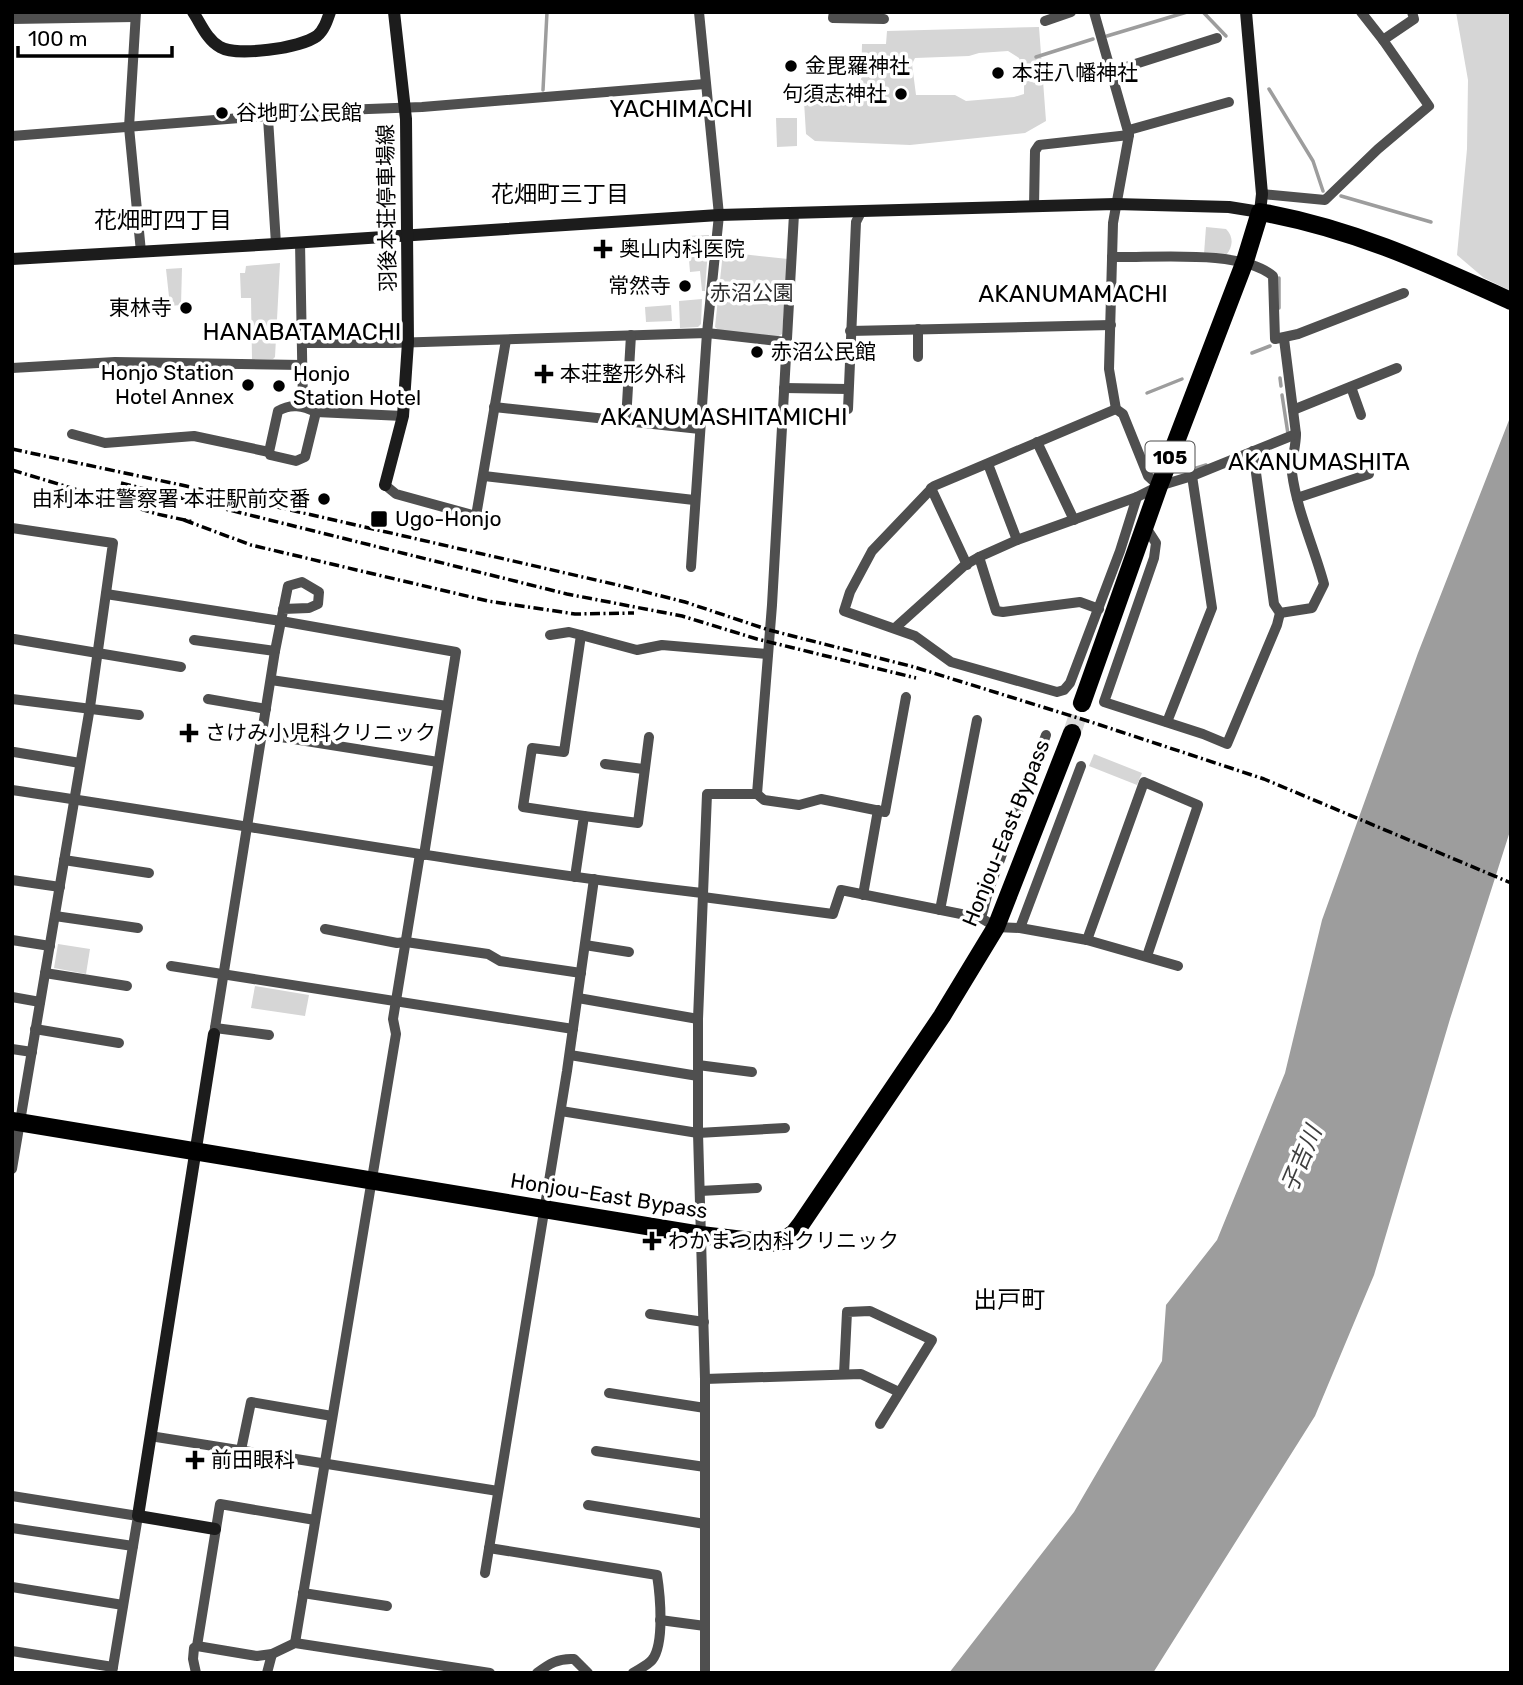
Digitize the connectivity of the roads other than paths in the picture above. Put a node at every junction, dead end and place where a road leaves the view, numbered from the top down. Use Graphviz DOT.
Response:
graph roads {
  1 [pos="193,12"];
  2 [pos="330,12"];
  3 [pos="394,12"];
  4 [pos="699,12"];
  5 [pos="834,12"];
  6 [pos="1072,12"];
  7 [pos="1094,12"];
  8 [pos="1246,12"];
  9 [pos="1361,12"];
  10 [pos="1412,12"];
  11 [pos="135,14"];
  12 [pos="12,19"];
  13 [pos="884,19"];
  14 [pos="1045,21"];
  15 [pos="1217,38"];
  16 [pos="1384,40"];
  17 [pos="1110,72"];
  18 [pos="705,84"];
  19 [pos="1229,102"];
  20 [pos="405,108"];
  21 [pos="268,118"];
  22 [pos="129,127"];
  23 [pos="1129,133"];
  24 [pos="12,136"];
  25 [pos="1261,203"];
  26 [pos="1115,204"];
  27 [pos="1034,207"];
  28 [pos="861,212"];
  29 [pos="793,214"];
  30 [pos="719,215"];
  31 [pos="408,236"];
  32 [pos="300,242"];
  33 [pos="276,244"];
  34 [pos="141,252"];
  35 [pos="1112,257"];
  36 [pos="12,259"];
  37 [pos="1245,261"];
  38 [pos="1404,293"];
  39 [pos="1511,301"];
  40 [pos="1111,325"];
  41 [pos="918,329"];
  42 [pos="850,331"];
  43 [pos="707,333"];
  44 [pos="631,335"];
  45 [pos="1284,339"];
  46 [pos="506,340"];
  47 [pos="408,342"];
  48 [pos="786,342"];
  49 [pos="302,343"];
  50 [pos="918,358"];
  51 [pos="302,365"];
  52 [pos="12,368"];
  53 [pos="1397,368"];
  54 [pos="784,387"];
  55 [pos="1351,387"];
  56 [pos="848,389"];
  57 [pos="303,406"];
  58 [pos="494,407"];
  59 [pos="848,409"];
  60 [pos="1116,409"];
  61 [pos="1293,410"];
  62 [pos="316,411"];
  63 [pos="1361,415"];
  64 [pos="403,416"];
  65 [pos="626,421"];
  66 [pos="700,429"];
  67 [pos="72,434"];
  68 [pos="1296,434"];
  69 [pos="1037,442"];
  70 [pos="1253,451"];
  71 [pos="269,452"];
  72 [pos="988,464"];
  73 [pos="1370,474"];
  74 [pos="484,476"];
  75 [pos="1192,476"];
  76 [pos="385,485"];
  77 [pos="1159,486"];
  78 [pos="931,488"];
  79 [pos="1137,497"];
  80 [pos="1297,498"];
  81 [pos="694,500"];
  82 [pos="1074,520"];
  83 [pos="1145,526"];
  84 [pos="12,528"];
  85 [pos="1017,540"];
  86 [pos="979,557"];
  87 [pos="967,565"];
  88 [pos="691,567"];
  89 [pos="106,594"];
  90 [pos="283,609"];
  91 [pos="1098,609"];
  92 [pos="1280,613"];
  93 [pos="281,621"];
  94 [pos="895,628"];
  95 [pos="550,635"];
  96 [pos="581,635"];
  97 [pos="14,639"];
  98 [pos="194,640"];
  99 [pos="275,651"];
  100 [pos="97,653"];
  101 [pos="768,654"];
  102 [pos="181,667"];
  103 [pos="271,680"];
  104 [pos="906,697"];
  105 [pos="12,699"];
  106 [pos="208,699"];
  107 [pos="1082,703"];
  108 [pos="447,706"];
  109 [pos="90,708"];
  110 [pos="266,709"];
  111 [pos="139,715"];
  112 [pos="977,720"];
  113 [pos="1167,722"];
  114 [pos="1072,733"];
  115 [pos="262,734"];
  116 [pos="1046,735"];
  117 [pos="649,737"];
  118 [pos="14,752"];
  119 [pos="439,762"];
  120 [pos="80,763"];
  121 [pos="605,764"];
  122 [pos="1081,766"];
  123 [pos="643,769"];
  124 [pos="12,790"];
  125 [pos="757,794"];
  126 [pos="75,799"];
  127 [pos="878,810"];
  128 [pos="584,816"];
  129 [pos="248,825"];
  130 [pos="422,855"];
  131 [pos="64,860"];
  132 [pos="149,873"];
  133 [pos="575,877"];
  134 [pos="12,880"];
  135 [pos="594,880"];
  136 [pos="60,887"];
  137 [pos="702,895"];
  138 [pos="863,895"];
  139 [pos="940,910"];
  140 [pos="55,916"];
  141 [pos="988,923"];
  142 [pos="138,928"];
  143 [pos="1020,928"];
  144 [pos="325,929"];
  145 [pos="12,940"];
  146 [pos="1087,940"];
  147 [pos="406,942"];
  148 [pos="585,945"];
  149 [pos="50,946"];
  150 [pos="629,952"];
  151 [pos="1147,956"];
  152 [pos="171,966"];
  153 [pos="1178,966"];
  154 [pos="45,973"];
  155 [pos="581,973"];
  156 [pos="224,974"];
  157 [pos="127,986"];
  158 [pos="12,997"];
  159 [pos="578,998"];
  160 [pos="40,1002"];
  161 [pos="396,1002"];
  162 [pos="698,1019"];
  163 [pos="35,1028"];
  164 [pos="573,1029"];
  165 [pos="215,1031"];
  166 [pos="269,1035"];
  167 [pos="119,1043"];
  168 [pos="12,1049"];
  169 [pos="32,1052"];
  170 [pos="570,1055"];
  171 [pos="698,1071"];
  172 [pos="752,1072"];
  173 [pos="561,1111"];
  174 [pos="16,1122"];
  175 [pos="785,1128"];
  176 [pos="698,1133"];
  177 [pos="194,1152"];
  178 [pos="12,1169"];
  179 [pos="371,1182"];
  180 [pos="757,1188"];
  181 [pos="700,1191"];
  182 [pos="545,1208"];
  183 [pos="701,1235"];
  184 [pos="650,1314"];
  185 [pos="704,1322"];
  186 [pos="844,1374"];
  187 [pos="705,1380"];
  188 [pos="899,1391"];
  189 [pos="609,1394"];
  190 [pos="705,1408"];
  191 [pos="332,1416"];
  192 [pos="880,1424"];
  193 [pos="150,1436"];
  194 [pos="241,1450"];
  195 [pos="596,1451"];
  196 [pos="325,1464"];
  197 [pos="705,1468"];
  198 [pos="498,1491"];
  199 [pos="12,1496"];
  200 [pos="588,1505"];
  201 [pos="138,1516"];
  202 [pos="315,1520"];
  203 [pos="705,1524"];
  204 [pos="12,1528"];
  205 [pos="215,1529"];
  206 [pos="133,1546"];
  207 [pos="489,1548"];
  208 [pos="485,1573"];
  209 [pos="12,1587"];
  210 [pos="303,1593"];
  211 [pos="123,1605"];
  212 [pos="387,1606"];
  213 [pos="660,1619"];
  214 [pos="705,1626"];
  215 [pos="295,1643"];
  216 [pos="197,1646"];
  217 [pos="12,1651"];
  218 [pos="272,1654"];
  219 [pos="113,1670"];
  220 [pos="196,1673"];
  221 [pos="267,1673"];
  222 [pos="490,1673"];
  223 [pos="537,1673"];
  224 [pos="588,1673"];
  225 [pos="633,1673"];
  226 [pos="705,1673"];
  1 -- 2 [label="street"];
  3 -- 20 [label="street, 羽後本荘停車場線"];
  4 -- 18 [label="street"];
  5 -- 13 [label="street"];
  6 -- 14 [label="street"];
  7 -- 17 [label="street"];
  8 -- 25 [label="street"];
  9 -- 16 [label="street"];
  10 -- 16 [label="street"];
  11 -- 12 [label="street"];
  11 -- 22 [label="street"];
  15 -- 17 [label="street"];
  16 -- 25 [label="street"];
  17 -- 23 [label="street"];
  18 -- 20 [label="street"];
  18 -- 30 [label="street"];
  19 -- 23 [label="street"];
  20 -- 21 [label="street"];
  20 -- 31 [label="street, 羽後本荘停車場線"];
  21 -- 22 [label="street"];
  21 -- 33 [label="street"];
  22 -- 24 [label="street"];
  22 -- 34 [label="street"];
  23 -- 26 [label="street"];
  23 -- 27 [label="street"];
  25 -- 26 [label="street"];
  25 -- 37 [label="highway, 105"];
  25 -- 39 [label="highway"];
  26 -- 27 [label="street"];
  26 -- 35 [label="street"];
  27 -- 28 [label="street"];
  28 -- 29 [label="street"];
  28 -- 42 [label="street"];
  29 -- 30 [label="street"];
  29 -- 48 [label="street"];
  30 -- 31 [label="street"];
  30 -- 43 [label="street"];
  31 -- 32 [label="street"];
  31 -- 47 [label="street, 羽後本荘停車場線"];
  32 -- 33 [label="street"];
  32 -- 49 [label="street"];
  33 -- 34 [label="street"];
  34 -- 36 [label="street"];
  35 -- 37 [label="street"];
  35 -- 40 [label="street"];
  37 -- 45 [label="street"];
  37 -- 77 [label="highway, 105"];
  38 -- 45 [label="street"];
  40 -- 41 [label="street"];
  40 -- 60 [label="street"];
  41 -- 42 [label="street"];
  41 -- 50 [label="street"];
  42 -- 56 [label="street"];
  43 -- 44 [label="street"];
  43 -- 48 [label="street"];
  43 -- 66 [label="street"];
  44 -- 46 [label="street"];
  44 -- 65 [label="street"];
  45 -- 61 [label="street"];
  46 -- 47 [label="street"];
  46 -- 58 [label="street"];
  47 -- 49 [label="street"];
  47 -- 64 [label="street, 羽後本荘停車場線"];
  48 -- 54 [label="street"];
  49 -- 51 [label="street"];
  51 -- 52 [label="street"];
  51 -- 57 [label="street"];
  53 -- 55 [label="street"];
  54 -- 56 [label="street"];
  54 -- 101 [label="street"];
  55 -- 61 [label="street"];
  55 -- 63 [label="street"];
  56 -- 59 [label="street"];
  57 -- 62 [label="street"];
  57 -- 71 [label="street"];
  58 -- 65 [label="street"];
  58 -- 74 [label="street"];
  60 -- 69 [label="street"];
  60 -- 77 [label="street"];
  61 -- 68 [label="street"];
  62 -- 64 [label="street"];
  62 -- 71 [label="street"];
  64 -- 76 [label="street, 羽後本荘停車場線"];
  65 -- 66 [label="street"];
  66 -- 81 [label="street"];
  67 -- 71 [label="street"];
  68 -- 70 [label="street"];
  68 -- 80 [label="street"];
  69 -- 72 [label="street"];
  69 -- 82 [label="street"];
  70 -- 75 [label="street"];
  70 -- 92 [label="street"];
  72 -- 78 [label="street"];
  72 -- 85 [label="street"];
  73 -- 80 [label="street"];
  74 -- 76 [label="street"];
  74 -- 81 [label="street"];
  75 -- 77 [label="street"];
  75 -- 113 [label="street"];
  77 -- 79 [label="street"];
  77 -- 83 [label="highway, 105"];
  78 -- 87 [label="street"];
  78 -- 94 [label="street"];
  79 -- 82 [label="street"];
  79 -- 91 [label="street"];
  80 -- 92 [label="street"];
  81 -- 88 [label="street"];
  82 -- 85 [label="street"];
  83 -- 107 [label="highway, 105"];
  83 -- 113 [label="street"];
  84 -- 89 [label="street"];
  85 -- 86 [label="street"];
  86 -- 87 [label="street"];
  86 -- 91 [label="street"];
  87 -- 94 [label="street"];
  89 -- 93 [label="street"];
  89 -- 100 [label="street"];
  90 -- 93 [label="street"];
  91 -- 94 [label="street"];
  92 -- 113 [label="street"];
  93 -- 99 [label="street"];
  93 -- 108 [label="street"];
  95 -- 96 [label="street"];
  96 -- 101 [label="street"];
  96 -- 128 [label="street"];
  97 -- 100 [label="street"];
  98 -- 99 [label="street"];
  99 -- 103 [label="street"];
  100 -- 102 [label="street"];
  100 -- 109 [label="street"];
  101 -- 125 [label="street"];
  103 -- 108 [label="street"];
  103 -- 110 [label="street"];
  104 -- 127 [label="street"];
  105 -- 109 [label="street"];
  106 -- 110 [label="street"];
  108 -- 119 [label="street"];
  109 -- 111 [label="street"];
  109 -- 120 [label="street"];
  110 -- 115 [label="street"];
  112 -- 139 [label="street"];
  114 -- 141 [label="highway, Honjou-East Bypass"];
  115 -- 119 [label="street"];
  115 -- 129 [label="street"];
  116 -- 141 [label="street"];
  117 -- 123 [label="street"];
  118 -- 120 [label="street"];
  119 -- 130 [label="street"];
  120 -- 126 [label="street"];
  121 -- 123 [label="street"];
  122 -- 143 [label="street"];
  123 -- 128 [label="street"];
  124 -- 126 [label="street"];
  125 -- 127 [label="street"];
  125 -- 137 [label="street"];
  126 -- 129 [label="street"];
  126 -- 131 [label="street"];
  127 -- 138 [label="street"];
  128 -- 133 [label="street"];
  129 -- 130 [label="street"];
  129 -- 156 [label="street"];
  130 -- 133 [label="street"];
  130 -- 147 [label="street"];
  131 -- 132 [label="street"];
  131 -- 136 [label="street"];
  133 -- 135 [label="street"];
  134 -- 136 [label="street"];
  135 -- 137 [label="street"];
  135 -- 148 [label="street"];
  136 -- 140 [label="street"];
  137 -- 138 [label="street"];
  137 -- 162 [label="street"];
  138 -- 139 [label="street"];
  139 -- 141 [label="street"];
  140 -- 142 [label="street"];
  140 -- 149 [label="street"];
  141 -- 143 [label="street"];
  141 -- 183 [label="highway, Honjou-East Bypass"];
  143 -- 146 [label="street"];
  144 -- 147 [label="street"];
  145 -- 149 [label="street"];
  146 -- 151 [label="street"];
  146 -- 151 [label="street"];
  147 -- 155 [label="street"];
  147 -- 161 [label="street"];
  148 -- 150 [label="street"];
  148 -- 155 [label="street"];
  149 -- 154 [label="street"];
  151 -- 153 [label="street"];
  152 -- 156 [label="street"];
  154 -- 157 [label="street"];
  154 -- 160 [label="street"];
  155 -- 159 [label="street"];
  156 -- 161 [label="street"];
  156 -- 165 [label="street"];
  158 -- 160 [label="street"];
  159 -- 162 [label="street"];
  159 -- 164 [label="street"];
  160 -- 163 [label="street"];
  161 -- 164 [label="street"];
  161 -- 179 [label="street"];
  162 -- 171 [label="street"];
  163 -- 167 [label="street"];
  163 -- 169 [label="street"];
  164 -- 170 [label="street"];
  165 -- 166 [label="street"];
  165 -- 177 [label="street"];
  168 -- 169 [label="street"];
  169 -- 174 [label="street"];
  170 -- 171 [label="street"];
  170 -- 173 [label="street"];
  171 -- 172 [label="street"];
  171 -- 176 [label="street"];
  173 -- 176 [label="street"];
  173 -- 182 [label="street"];
  174 -- 177 [label="highway, Honjou-East Bypass"];
  174 -- 178 [label="street"];
  175 -- 176 [label="street"];
  176 -- 181 [label="street"];
  177 -- 179 [label="highway, Honjou-East Bypass"];
  177 -- 193 [label="street"];
  179 -- 182 [label="highway, Honjou-East Bypass"];
  179 -- 191 [label="street"];
  180 -- 181 [label="street"];
  181 -- 183 [label="street"];
  182 -- 183 [label="highway, Honjou-East Bypass"];
  182 -- 198 [label="street"];
  183 -- 185 [label="street"];
  184 -- 185 [label="street"];
  185 -- 187 [label="street"];
  186 -- 187 [label="street"];
  186 -- 188 [label="street"];
  186 -- 188 [label="street"];
  187 -- 190 [label="street"];
  188 -- 192 [label="street"];
  189 -- 190 [label="street"];
  190 -- 197 [label="street"];
  191 -- 194 [label="street"];
  191 -- 196 [label="street"];
  193 -- 194 [label="street"];
  193 -- 201 [label="street"];
  194 -- 196 [label="street"];
  195 -- 197 [label="street"];
  196 -- 198 [label="street"];
  196 -- 202 [label="street"];
  197 -- 203 [label="street"];
  198 -- 207 [label="street"];
  199 -- 201 [label="street"];
  200 -- 203 [label="street"];
  201 -- 205 [label="street"];
  201 -- 206 [label="street"];
  202 -- 205 [label="street"];
  202 -- 210 [label="street"];
  203 -- 214 [label="street"];
  204 -- 206 [label="street"];
  205 -- 216 [label="street"];
  206 -- 211 [label="street"];
  207 -- 208 [label="street"];
  207 -- 213 [label="street"];
  209 -- 211 [label="street"];
  210 -- 212 [label="street"];
  210 -- 215 [label="street"];
  211 -- 219 [label="street"];
  213 -- 214 [label="street"];
  213 -- 225 [label="street"];
  214 -- 226 [label="street"];
  215 -- 218 [label="street"];
  215 -- 222 [label="street"];
  216 -- 218 [label="street"];
  216 -- 220 [label="street"];
  217 -- 219 [label="street"];
  218 -- 221 [label="street"];
  223 -- 224 [label="street"];
}
